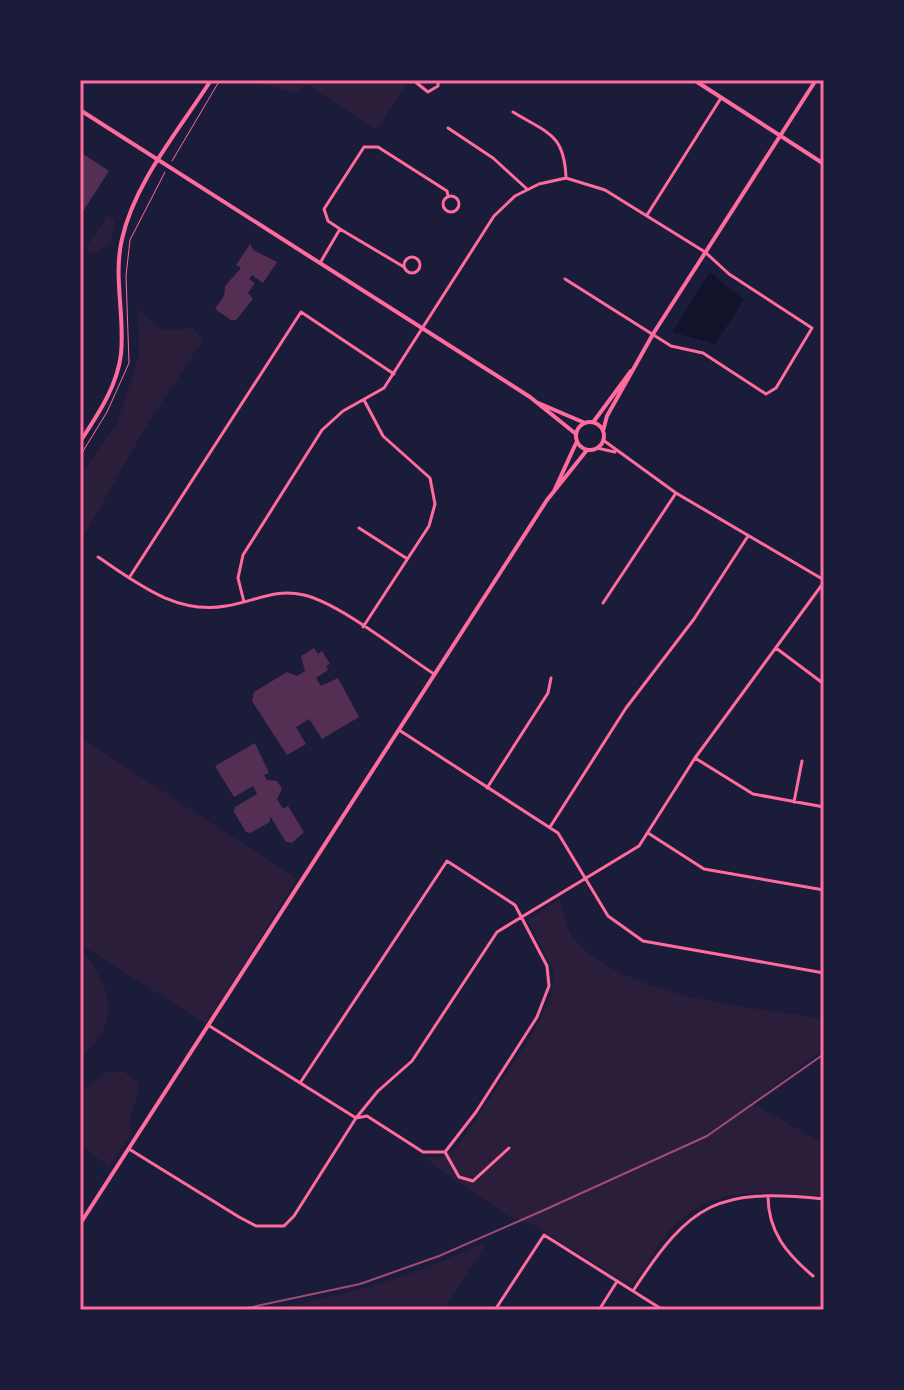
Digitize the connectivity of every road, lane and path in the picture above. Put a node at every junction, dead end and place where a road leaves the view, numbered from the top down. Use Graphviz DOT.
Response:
graph roads {
  1 [pos="211,80"];
  2 [pos="220,80"];
  3 [pos="413,80"];
  4 [pos="438,80"];
  5 [pos="694,80"];
  6 [pos="816,80"];
  7 [pos="721,98"];
  8 [pos="80,110"];
  9 [pos="513,112"];
  10 [pos="448,128"];
  11 [pos="780,136"];
  12 [pos="175,156"];
  13 [pos="159,160"];
  14 [pos="824,164"];
  15 [pos="566,178"];
  16 [pos="527,189"];
  17 [pos="448,196"];
  18 [pos="647,215"];
  19 [pos="340,229"];
  20 [pos="705,252"];
  21 [pos="320,263"];
  22 [pos="404,267"];
  23 [pos="565,279"];
  24 [pos="423,329"];
  25 [pos="653,334"];
  26 [pos="633,369"];
  27 [pos="395,374"];
  28 [pos="364,400"];
  29 [pos="536,402"];
  30 [pos="593,422"];
  31 [pos="585,423"];
  32 [pos="603,431"];
  33 [pos="576,434"];
  34 [pos="603,440"];
  35 [pos="577,441"];
  36 [pos="80,442"];
  37 [pos="597,448"];
  38 [pos="587,450"];
  39 [pos="615,452"];
  40 [pos="555,492"];
  41 [pos="676,493"];
  42 [pos="359,528"];
  43 [pos="748,536"];
  44 [pos="98,557"];
  45 [pos="407,559"];
  46 [pos="129,578"];
  47 [pos="824,581"];
  48 [pos="244,602"];
  49 [pos="603,603"];
  50 [pos="363,627"];
  51 [pos="776,648"];
  52 [pos="434,674"];
  53 [pos="551,678"];
  54 [pos="824,684"];
  55 [pos="399,730"];
  56 [pos="695,758"];
  57 [pos="802,761"];
  58 [pos="487,788"];
  59 [pos="794,802"];
  60 [pos="824,807"];
  61 [pos="550,827"];
  62 [pos="648,833"];
  63 [pos="587,878"];
  64 [pos="824,890"];
  65 [pos="521,915"];
  66 [pos="824,973"];
  67 [pos="208,1025"];
  68 [pos="300,1083"];
  69 [pos="356,1118"];
  70 [pos="509,1148"];
  71 [pos="129,1149"];
  72 [pos="445,1152"];
  73 [pos="768,1195"];
  74 [pos="824,1199"];
  75 [pos="80,1224"];
  76 [pos="813,1276"];
  77 [pos="617,1281"];
  78 [pos="633,1291"];
  79 [pos="495,1310"];
  80 [pos="599,1310"];
  81 [pos="663,1310"];
  1 -- 13 [label="street"];
  2 -- 12 [label="path"];
  3 -- 4 [label="street"];
  5 -- 7 [label="street"];
  6 -- 11 [label="street"];
  7 -- 11 [label="street"];
  7 -- 18 [label="street"];
  8 -- 13 [label="street"];
  9 -- 15 [label="street"];
  10 -- 16 [label="street"];
  11 -- 14 [label="street"];
  11 -- 20 [label="street"];
  13 -- 21 [label="street"];
  13 -- 36 [label="street"];
  15 -- 16 [label="street"];
  15 -- 18 [label="street"];
  16 -- 24 [label="street"];
  17 -- 17 [label="street"];
  17 -- 19 [label="street"];
  18 -- 20 [label="street"];
  19 -- 21 [label="street"];
  19 -- 22 [label="street"];
  20 -- 25 [label="street"];
  20 -- 25 [label="street"];
  21 -- 24 [label="street"];
  22 -- 22 [label="street"];
  23 -- 25 [label="street"];
  24 -- 27 [label="street"];
  24 -- 29 [label="street"];
  25 -- 26 [label="street"];
  26 -- 30 [label="street"];
  26 -- 32 [label="street"];
  27 -- 28 [label="street"];
  27 -- 46 [label="street"];
  28 -- 45 [label="street"];
  28 -- 48 [label="street"];
  29 -- 31 [label="street"];
  29 -- 33 [label="street"];
  30 -- 31 [label="street"];
  30 -- 32 [label="street"];
  31 -- 33 [label="street"];
  32 -- 34 [label="street"];
  33 -- 35 [label="street"];
  34 -- 37 [label="street"];
  34 -- 39 [label="street"];
  35 -- 38 [label="street"];
  35 -- 40 [label="street"];
  37 -- 38 [label="street"];
  37 -- 39 [label="street"];
  38 -- 40 [label="street"];
  39 -- 41 [label="street"];
  40 -- 52 [label="street"];
  41 -- 43 [label="street"];
  41 -- 49 [label="street"];
  42 -- 45 [label="street"];
  43 -- 47 [label="street"];
  43 -- 61 [label="street"];
  44 -- 46 [label="street"];
  45 -- 50 [label="street"];
  46 -- 48 [label="street"];
  47 -- 51 [label="street"];
  48 -- 50 [label="street"];
  50 -- 52 [label="street"];
  51 -- 54 [label="street"];
  51 -- 56 [label="street"];
  52 -- 55 [label="street"];
  53 -- 58 [label="street"];
  55 -- 58 [label="street"];
  55 -- 67 [label="street"];
  56 -- 59 [label="street"];
  56 -- 62 [label="street"];
  57 -- 59 [label="street"];
  58 -- 61 [label="street"];
  59 -- 60 [label="street"];
  61 -- 63 [label="street"];
  62 -- 63 [label="street"];
  62 -- 64 [label="street"];
  63 -- 65 [label="street"];
  63 -- 66 [label="street"];
  65 -- 68 [label="street"];
  65 -- 69 [label="street"];
  65 -- 72 [label="street"];
  67 -- 68 [label="street"];
  67 -- 71 [label="street"];
  68 -- 69 [label="street"];
  69 -- 71 [label="street"];
  69 -- 72 [label="street"];
  70 -- 72 [label="street"];
  71 -- 75 [label="street"];
  73 -- 74 [label="street"];
  73 -- 76 [label="street"];
  73 -- 78 [label="street"];
  77 -- 78 [label="street"];
  77 -- 79 [label="street"];
  77 -- 80 [label="street"];
  78 -- 81 [label="street"];
}
